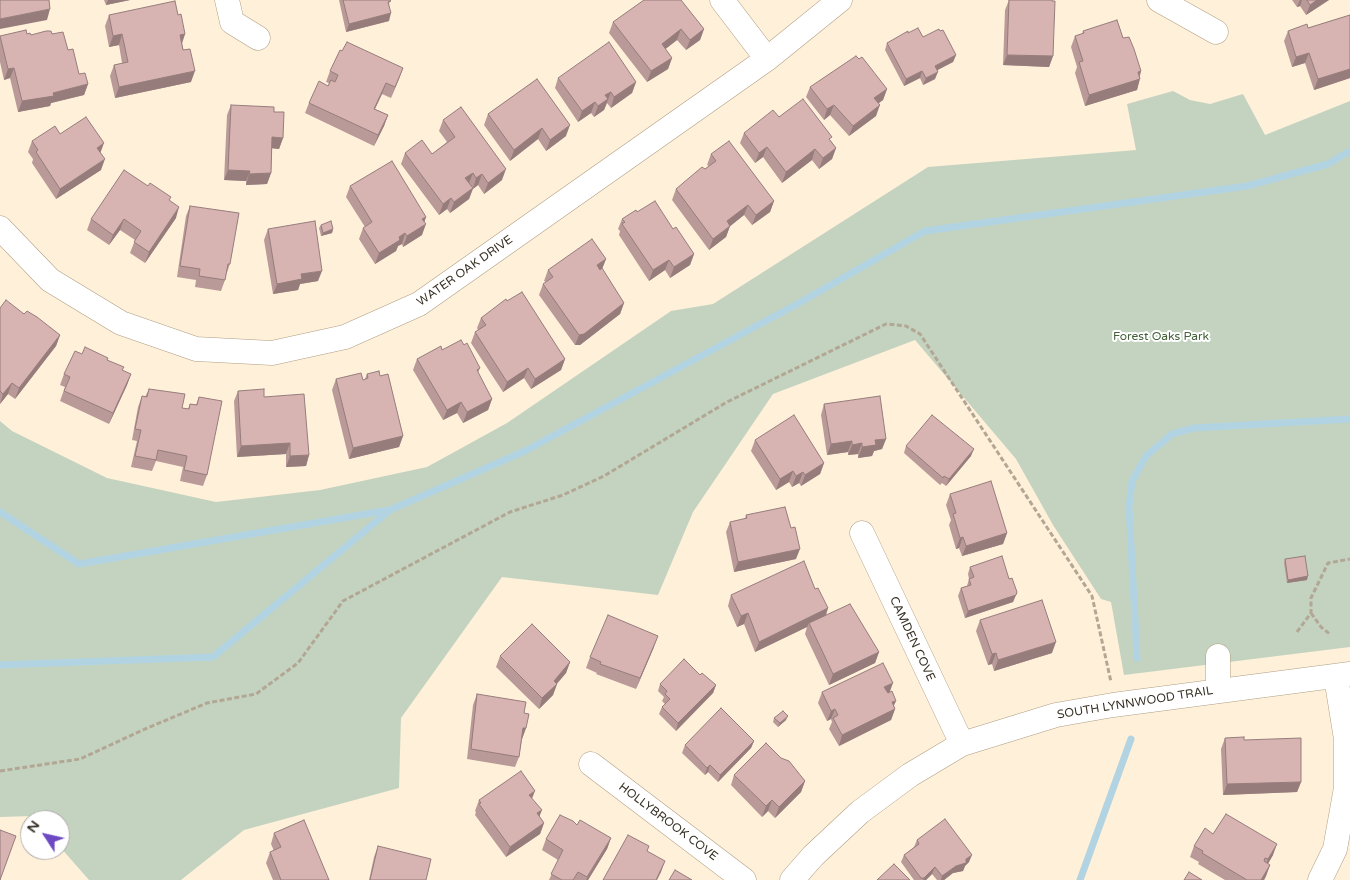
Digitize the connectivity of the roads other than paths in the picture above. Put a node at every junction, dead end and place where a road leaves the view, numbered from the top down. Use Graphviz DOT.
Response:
graph roads {
  1 [pos="228,0"];
  2 [pos="722,0"];
  3 [pos="840,0"];
  4 [pos="1159,0"];
  5 [pos="1216,32"];
  6 [pos="258,38"];
  7 [pos="767,59"];
  8 [pos="0,228"];
  9 [pos="862,533"];
  10 [pos="1218,656"];
  11 [pos="1343,676"];
  12 [pos="1218,690"];
  13 [pos="962,744"];
  14 [pos="591,764"];
  15 [pos="744,880"];
  16 [pos="792,880"];
  17 [pos="1320,880"];
  1 -- 6 [label="street"];
  2 -- 7 [label="street"];
  3 -- 7 [label="street, WATER OAK DRIVE"];
  4 -- 5 [label="street"];
  7 -- 8 [label="street, WATER OAK DRIVE"];
  9 -- 13 [label="street, CAMDEN COVE"];
  10 -- 12 [label="street"];
  11 -- 12 [label="street, SOUTH LYNNWOOD TRAIL"];
  11 -- 17 [label="street"];
  12 -- 13 [label="street, SOUTH LYNNWOOD TRAIL"];
  13 -- 16 [label="street, SOUTH LYNNWOOD TRAIL"];
  14 -- 15 [label="street, HOLLYBROOK COVE"];
}
